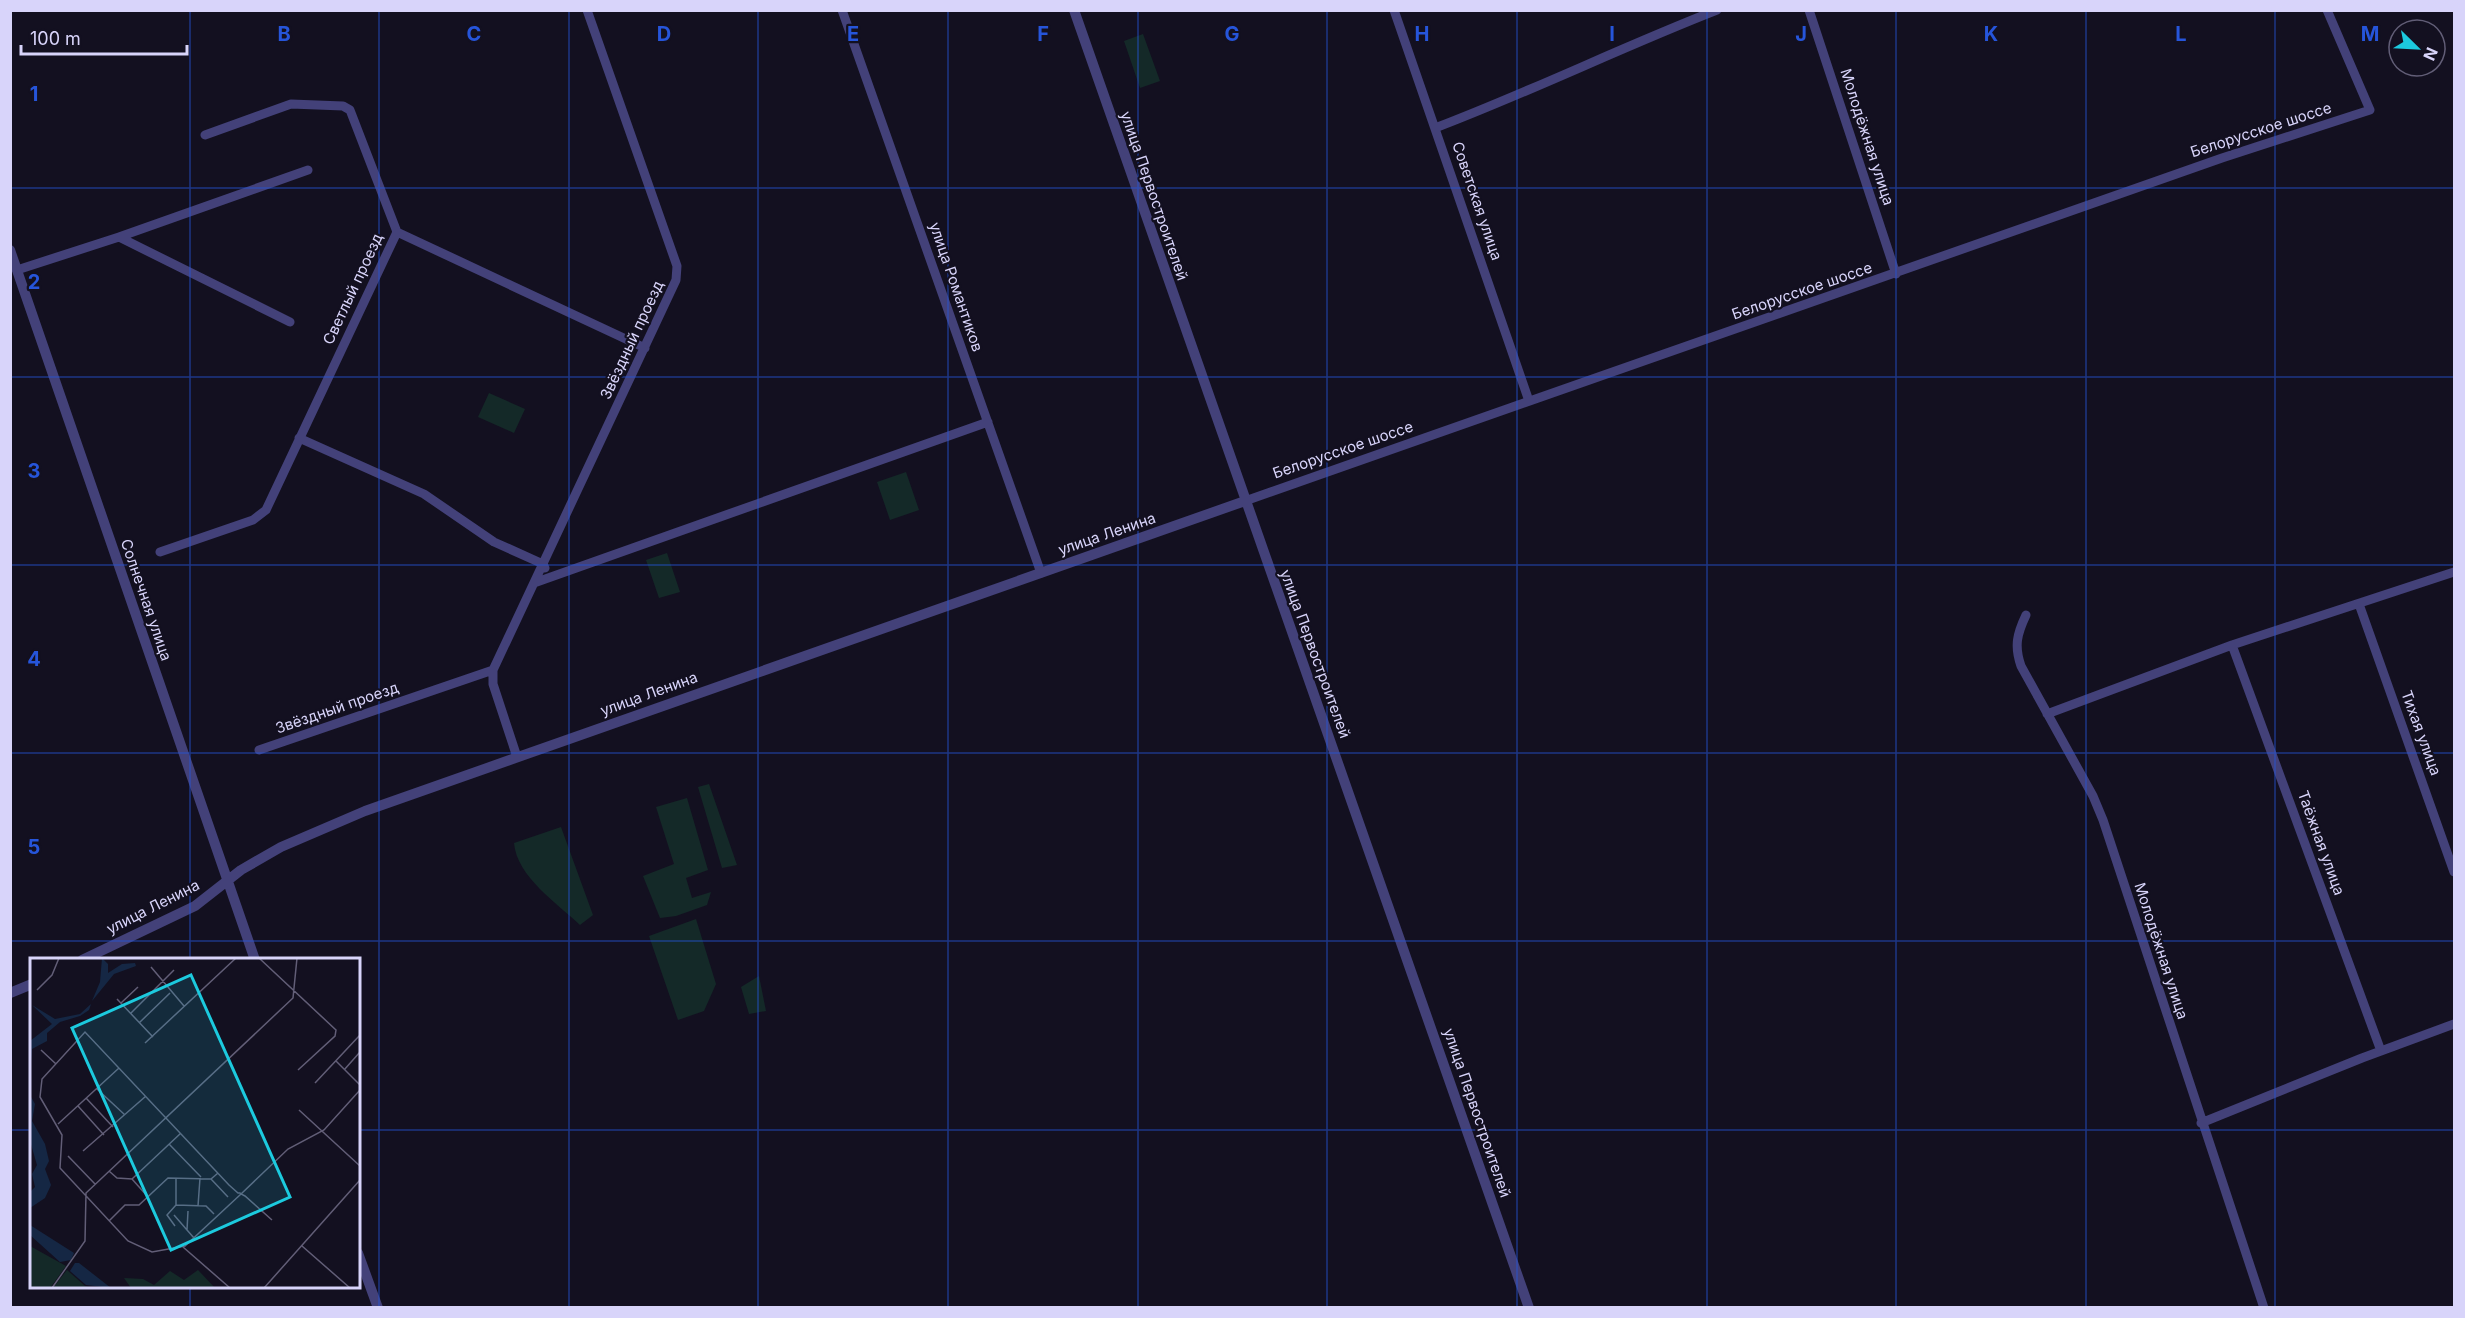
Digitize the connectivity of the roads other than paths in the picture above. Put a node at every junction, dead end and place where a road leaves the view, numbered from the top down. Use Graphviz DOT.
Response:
graph roads {
  1 [pos="587,10"];
  2 [pos="842,10"];
  3 [pos="1074,10"];
  4 [pos="1394,10"];
  5 [pos="1717,10"];
  6 [pos="1809,10"];
  7 [pos="2327,10"];
  8 [pos="1435,128"];
  9 [pos="205,135"];
  10 [pos="308,170"];
  11 [pos="397,232"];
  12 [pos="119,237"];
  13 [pos="10,250"];
  14 [pos="17,270"];
  15 [pos="1896,274"];
  16 [pos="290,322"];
  17 [pos="645,348"];
  18 [pos="1529,401"];
  19 [pos="988,423"];
  20 [pos="299,438"];
  21 [pos="1245,501"];
  22 [pos="160,552"];
  23 [pos="543,564"];
  24 [pos="2454,572"];
  25 [pos="1041,573"];
  26 [pos="550,578"];
  27 [pos="534,584"];
  28 [pos="2359,604"];
  29 [pos="2026,615"];
  30 [pos="2232,645"];
  31 [pos="493,670"];
  32 [pos="2047,714"];
  33 [pos="259,750"];
  34 [pos="517,757"];
  35 [pos="2454,872"];
  36 [pos="227,882"];
  37 [pos="86,958"];
  38 [pos="254,958"];
  39 [pos="30,985"];
  40 [pos="10,993"];
  41 [pos="2454,1024"];
  42 [pos="2381,1051"];
  43 [pos="2201,1124"];
  44 [pos="360,1258"];
  45 [pos="378,1308"];
  46 [pos="1529,1308"];
  47 [pos="2264,1308"];
  1 -- 17 [label="street, Звёздный проезд"];
  2 -- 19 [label="street, улица Романтиков"];
  3 -- 21 [label="street, улица Первостроителей"];
  4 -- 8 [label="street, Советская улица"];
  5 -- 8 [label="street"];
  6 -- 15 [label="street, Молодёжная улица"];
  7 -- 15 [label="street, Белорусское шоссе"];
  8 -- 18 [label="street, Советская улица"];
  9 -- 11 [label="street, Светлый проезд"];
  10 -- 12 [label="street"];
  11 -- 17 [label="street"];
  11 -- 20 [label="street, Светлый проезд"];
  12 -- 14 [label="street"];
  12 -- 16 [label="street"];
  13 -- 14 [label="street, Солнечная улица"];
  14 -- 36 [label="street, Солнечная улица"];
  15 -- 18 [label="street, Белорусское шоссе"];
  17 -- 23 [label="street, Звёздный проезд"];
  18 -- 21 [label="street, Белорусское шоссе"];
  19 -- 25 [label="street, улица Романтиков"];
  19 -- 26 [label="street"];
  20 -- 22 [label="street, Светлый проезд"];
  20 -- 23 [label="street"];
  21 -- 25 [label="street, улица Ленина"];
  21 -- 46 [label="street, улица Первостроителей"];
  23 -- 26 [label="street"];
  23 -- 27 [label="street, Звёздный проезд"];
  24 -- 28 [label="street"];
  25 -- 34 [label="street, улица Ленина"];
  26 -- 27 [label="street"];
  27 -- 31 [label="street, Звёздный проезд"];
  28 -- 30 [label="street"];
  28 -- 35 [label="street, Тихая улица"];
  29 -- 32 [label="street, Молодёжная улица"];
  30 -- 32 [label="street"];
  30 -- 42 [label="street, Таёжная улица"];
  31 -- 33 [label="street, Звёздный проезд"];
  31 -- 34 [label="street"];
  32 -- 43 [label="street, Молодёжная улица"];
  34 -- 36 [label="street, улица Ленина"];
  36 -- 37 [label="street, улица Ленина"];
  36 -- 38 [label="street, Солнечная улица"];
  39 -- 40 [label="street"];
  41 -- 42 [label="street"];
  42 -- 43 [label="street"];
  43 -- 47 [label="street, Молодёжная улица"];
  44 -- 45 [label="street"];
}
